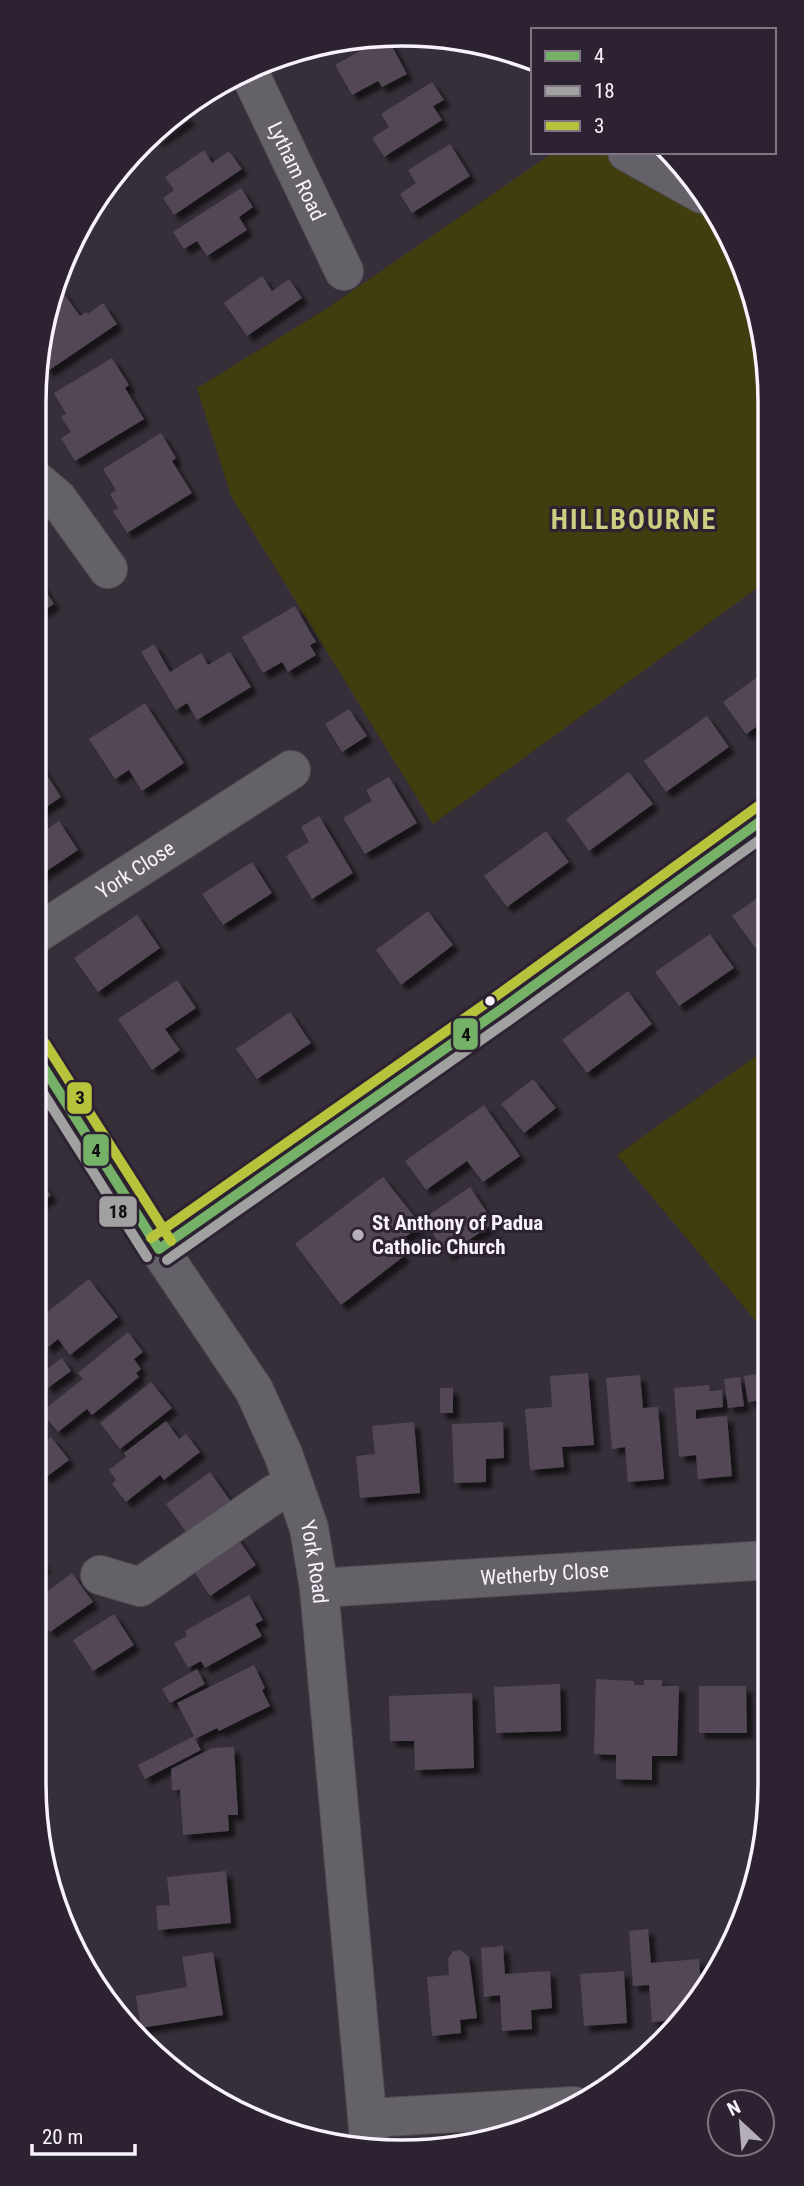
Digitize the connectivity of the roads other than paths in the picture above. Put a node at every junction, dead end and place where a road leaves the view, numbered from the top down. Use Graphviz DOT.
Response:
graph roads {
  1 [pos="252,79"];
  2 [pos="631,154"];
  3 [pos="684,184"];
  4 [pos="344,271"];
  5 [pos="45,488"];
  6 [pos="108,569"];
  7 [pos="291,770"];
  8 [pos="758,823"];
  9 [pos="45,927"];
  10 [pos="45,1070"];
  11 [pos="159,1249"];
  12 [pos="295,1488"];
  13 [pos="758,1561"];
  14 [pos="100,1575"];
  15 [pos="319,1588"];
  16 [pos="546,2110"];
  17 [pos="369,2134"];
  1 -- 4 [label="street, Lytham Road"];
  2 -- 3 [label="street"];
  5 -- 6 [label="street"];
  7 -- 9 [label="street, York Close"];
  8 -- 11 [label="street"];
  10 -- 11 [label="street, York Road"];
  11 -- 12 [label="street, York Road"];
  12 -- 14 [label="street"];
  12 -- 15 [label="street, York Road"];
  13 -- 15 [label="street, Wetherby Close"];
  15 -- 17 [label="street, York Road"];
  16 -- 17 [label="street"];
}
